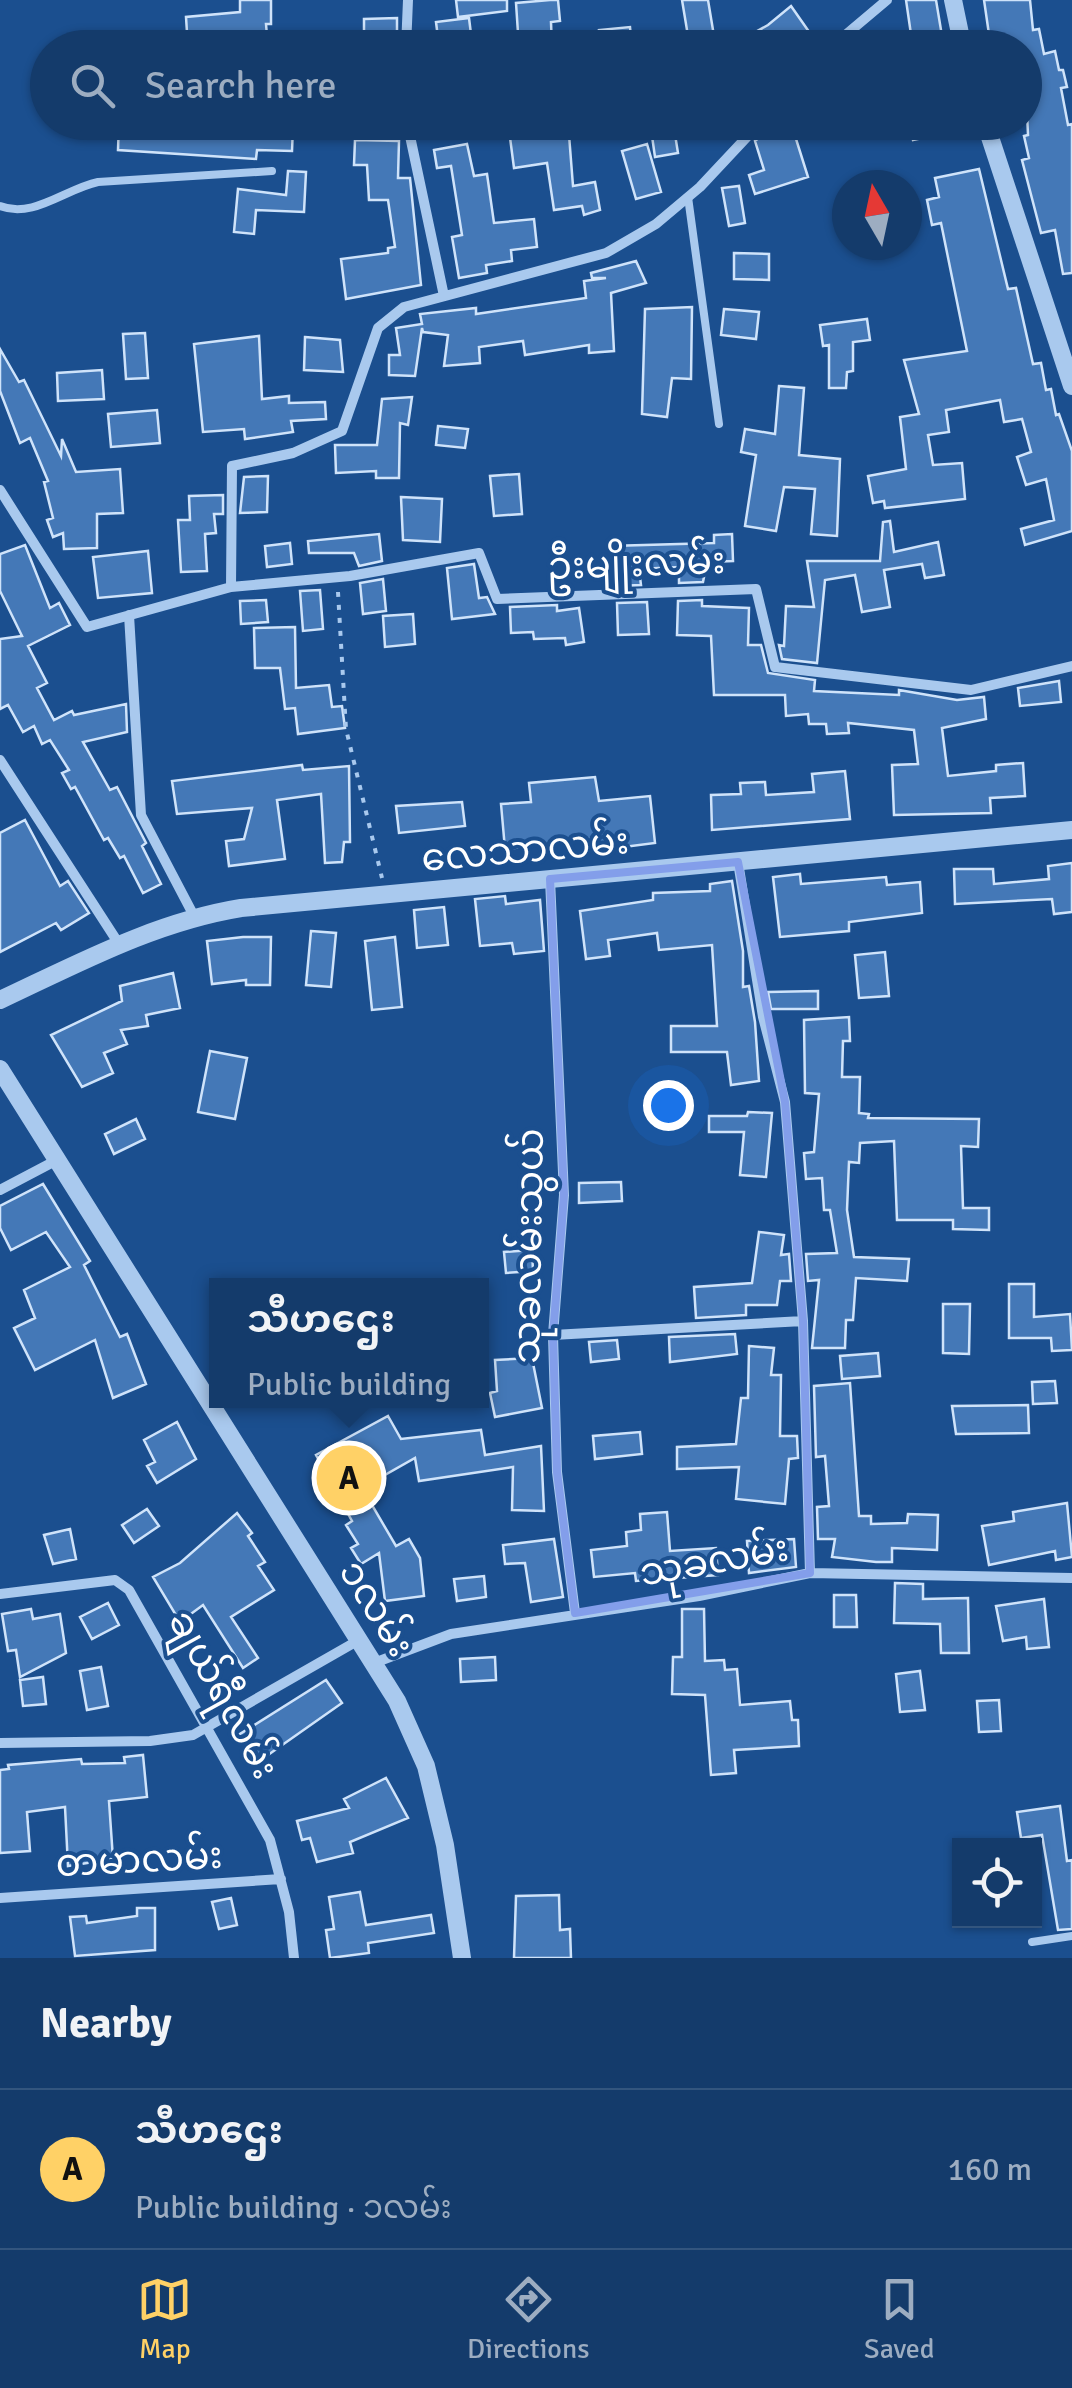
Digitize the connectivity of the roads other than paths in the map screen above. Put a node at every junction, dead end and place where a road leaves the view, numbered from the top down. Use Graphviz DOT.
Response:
graph roads {
  1 [pos="408,0"];
  2 [pos="887,0"];
  3 [pos="953,0"];
  4 [pos="407,30"];
  5 [pos="851,30"];
  6 [pos="960,30"];
  7 [pos="411,140"];
  8 [pos="743,140"];
  9 [pos="991,140"];
  10 [pos="272,170"];
  11 [pos="688,197"];
  12 [pos="0,206"];
  13 [pos="444,296"];
  14 [pos="1072,386"];
  15 [pos="719,424"];
  16 [pos="0,490"];
  17 [pos="230,587"];
  18 [pos="129,615"];
  19 [pos="1072,666"];
  20 [pos="0,760"];
  21 [pos="1072,830"];
  22 [pos="738,862"];
  23 [pos="550,879"];
  24 [pos="194,916"];
  25 [pos="119,944"];
  26 [pos="0,1000"];
  27 [pos="0,1070"];
  28 [pos="57,1160"];
  29 [pos="0,1190"];
  30 [pos="803,1321"];
  31 [pos="554,1335"];
  32 [pos="209,1401"];
  33 [pos="214,1408"];
  34 [pos="810,1573"];
  35 [pos="1072,1578"];
  36 [pos="0,1594"];
  37 [pos="575,1613"];
  38 [pos="360,1640"];
  39 [pos="374,1663"];
  40 [pos="209,1728"];
  41 [pos="0,1744"];
  42 [pos="281,1878"];
  43 [pos="0,1898"];
  44 [pos="1072,1936"];
  45 [pos="1032,1942"];
  46 [pos="294,1958"];
  47 [pos="462,1958"];
  1 -- 4 [label="street"];
  2 -- 5 [label="street"];
  3 -- 6 [label="street"];
  7 -- 13 [label="street"];
  8 -- 11 [label="street"];
  9 -- 14 [label="street"];
  10 -- 12 [label="lane"];
  11 -- 13 [label="street"];
  11 -- 15 [label="lane"];
  13 -- 17 [label="street"];
  16 -- 18 [label="street, ဦးမျိုးလမ်း"];
  17 -- 18 [label="street, ဦးမျိုးလမ်း"];
  17 -- 19 [label="street, ဦးမျိုးလမ်း"];
  18 -- 24 [label="street"];
  20 -- 25 [label="street"];
  21 -- 22 [label="street, လေသာလမ်း"];
  22 -- 23 [label="street, လေသာလမ်း"];
  22 -- 30 [label="street"];
  23 -- 24 [label="street, လေသာလမ်း"];
  23 -- 31 [label="street, သုခလမ်းသွယ်"];
  24 -- 25 [label="street, လေသာလမ်း"];
  25 -- 26 [label="street, လေသာလမ်း"];
  27 -- 28 [label="street, ၁လမ်း"];
  28 -- 29 [label="street"];
  28 -- 32 [label="street, ၁လမ်း"];
  30 -- 31 [label="street"];
  30 -- 34 [label="street"];
  31 -- 37 [label="street, သုခလမ်းသွယ်"];
  33 -- 38 [label="street, ၁လမ်း"];
  34 -- 35 [label="street, သုခလမ်း"];
  34 -- 37 [label="street, သုခလမ်း"];
  36 -- 40 [label="street, ချယ်ရီလမ်း"];
  37 -- 39 [label="street, သုခလမ်း"];
  38 -- 39 [label="street, ၁လမ်း"];
  38 -- 40 [label="street"];
  39 -- 47 [label="street, ၁လမ်း"];
  40 -- 41 [label="street"];
  40 -- 42 [label="street, ချယ်ရီလမ်း"];
  42 -- 43 [label="street, တမာလမ်း"];
  42 -- 46 [label="street, ချယ်ရီလမ်း"];
  44 -- 45 [label="lane"];
}
